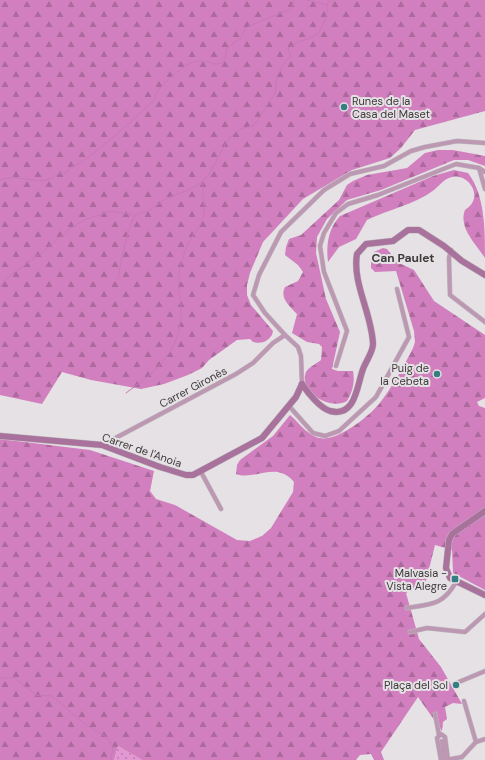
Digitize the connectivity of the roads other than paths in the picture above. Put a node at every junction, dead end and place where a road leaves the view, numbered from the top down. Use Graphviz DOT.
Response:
graph roads {
  1 [pos="485,143"];
  2 [pos="479,168"];
  3 [pos="485,172"];
  4 [pos="485,189"];
  5 [pos="451,250"];
  6 [pos="485,275"];
  7 [pos="397,289"];
  8 [pos="485,322"];
  9 [pos="285,335"];
  10 [pos="336,366"];
  11 [pos="302,384"];
  12 [pos="310,394"];
  13 [pos="296,397"];
  14 [pos="289,406"];
  15 [pos="0,436"];
  16 [pos="105,446"];
  17 [pos="201,472"];
  18 [pos="221,509"];
  19 [pos="485,511"];
  20 [pos="456,582"];
  21 [pos="485,595"];
  22 [pos="407,608"];
  23 [pos="485,614"];
  24 [pos="410,632"];
  25 [pos="485,671"];
  26 [pos="454,684"];
  27 [pos="464,701"];
  28 [pos="436,714"];
  29 [pos="439,734"];
  30 [pos="485,739"];
  31 [pos="442,741"];
  32 [pos="476,742"];
  33 [pos="445,758"];
  34 [pos="462,759"];
  1 -- 9 [label="street"];
  2 -- 3 [label="street"];
  2 -- 4 [label="street"];
  2 -- 10 [label="street"];
  5 -- 6 [label="street"];
  5 -- 8 [label="street"];
  5 -- 12 [label="street"];
  7 -- 14 [label="street"];
  9 -- 11 [label="street"];
  9 -- 16 [label="street, Carrer Gironès"];
  11 -- 12 [label="street"];
  11 -- 13 [label="street, Carrer de l'Anoia"];
  12 -- 13 [label="street"];
  13 -- 14 [label="street, Carrer de l'Anoia"];
  14 -- 17 [label="street, Carrer de l'Anoia"];
  15 -- 16 [label="street, Carrer de l'Anoia"];
  16 -- 17 [label="street, Carrer de l'Anoia"];
  17 -- 18 [label="street"];
  19 -- 20 [label="street"];
  20 -- 21 [label="street"];
  20 -- 22 [label="street"];
  23 -- 24 [label="street"];
  25 -- 26 [label="street"];
  27 -- 32 [label="street"];
  28 -- 29 [label="street"];
  29 -- 33 [label="street"];
  29 -- 33 [label="street"];
  30 -- 32 [label="street"];
  31 -- 33 [label="street"];
  32 -- 34 [label="street"];
  33 -- 34 [label="street"];
}
